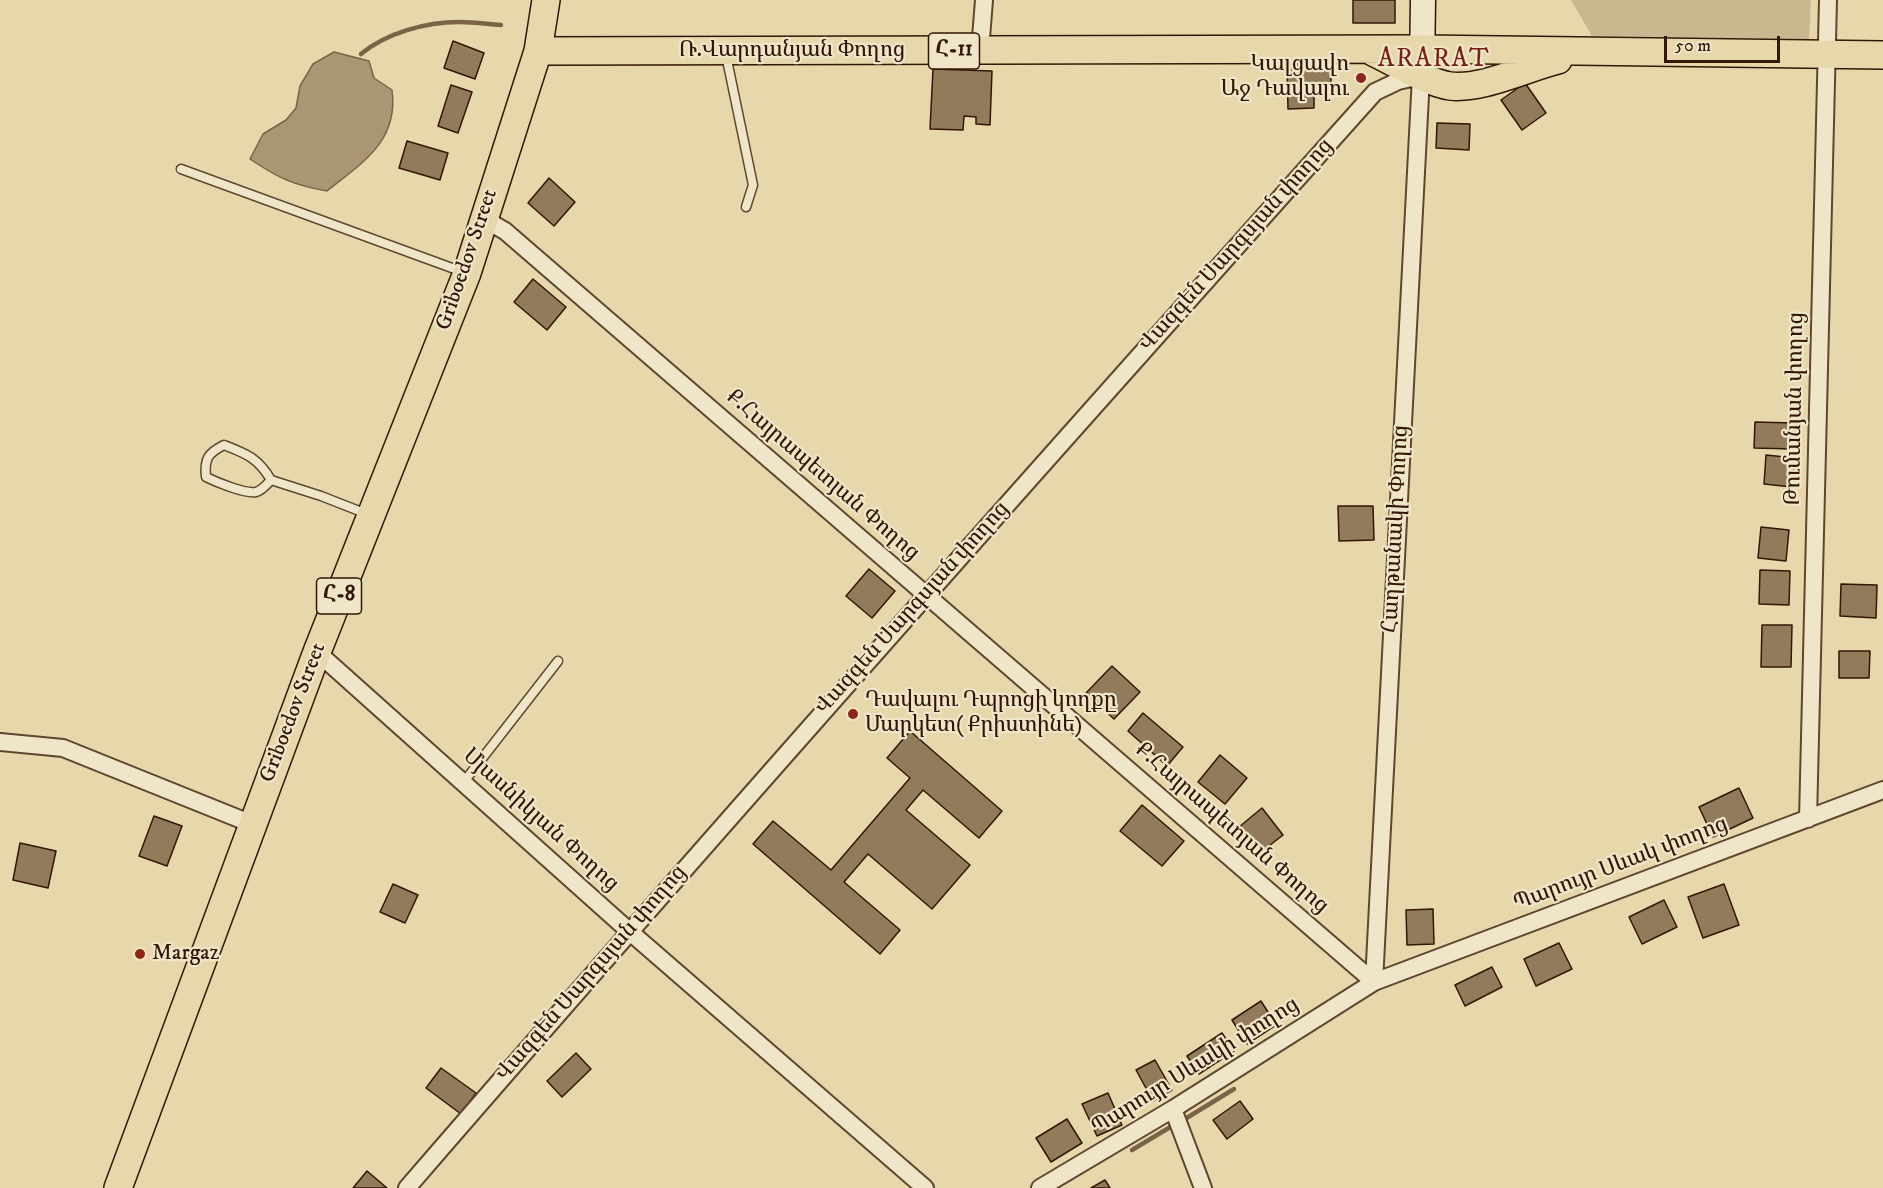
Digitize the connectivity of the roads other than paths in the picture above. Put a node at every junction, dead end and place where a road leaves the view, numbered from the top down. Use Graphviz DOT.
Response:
graph roads {
  1 [pos="546,0"];
  2 [pos="984,0"];
  3 [pos="1423,0"];
  4 [pos="1828,0"];
  5 [pos="1424,49"];
  6 [pos="1369,50"];
  7 [pos="538,51"];
  8 [pos="980,51"];
  9 [pos="725,52"];
  10 [pos="1591,52"];
  11 [pos="1828,54"];
  12 [pos="1883,55"];
  13 [pos="1421,76"];
  14 [pos="181,169"];
  15 [pos="746,207"];
  16 [pos="484,219"];
  17 [pos="466,273"];
  18 [pos="271,480"];
  19 [pos="371,516"];
  20 [pos="925,595"];
  21 [pos="317,652"];
  22 [pos="558,662"];
  23 [pos="0,742"];
  24 [pos="463,783"];
  25 [pos="1883,790"];
  26 [pos="1808,819"];
  27 [pos="252,824"];
  28 [pos="629,931"];
  29 [pos="1374,982"];
  30 [pos="1173,1109"];
  31 [pos="118,1188"];
  32 [pos="406,1188"];
  33 [pos="925,1188"];
  34 [pos="1040,1188"];
  35 [pos="1203,1188"];
  1 -- 7 [label="main road, Griboedov Street / Հ-8"];
  2 -- 8 [label="street"];
  3 -- 5 [label="street"];
  4 -- 11 [label="street, Թումանյան փողոց"];
  5 -- 6 [label="main road, Հ-11"];
  5 -- 10 [label="main road, Հ-11"];
  5 -- 13 [label="street"];
  6 -- 8 [label="main road, Ռ.Վարդանյան Փողոց / Հ-11"];
  6 -- 13 [label="main road, Հ-11"];
  7 -- 9 [label="main road, Ռ.Վարդանյան Փողոց / Հ-11"];
  7 -- 16 [label="main road, Griboedov Street / Հ-8"];
  8 -- 9 [label="main road, Ռ.Վարդանյան Փողոց / Հ-11"];
  9 -- 15 [label="lane"];
  10 -- 11 [label="main road, Հ-11"];
  10 -- 13 [label="main road, Հ-11"];
  11 -- 12 [label="main road, Հ-11"];
  11 -- 26 [label="street, Թումանյան փողոց"];
  13 -- 20 [label="street, Վազգեն Սարգսյան փողոց"];
  13 -- 29 [label="street, Հաղթանակի Փողոց"];
  14 -- 17 [label="lane"];
  16 -- 17 [label="main road, Griboedov Street / Հ-8"];
  16 -- 20 [label="street, Ք.Հայրապետյան Փողոց"];
  17 -- 19 [label="main road, Griboedov Street / Հ-8"];
  18 -- 18 [label="lane"];
  18 -- 19 [label="lane"];
  19 -- 21 [label="main road, Griboedov Street / Հ-8"];
  20 -- 28 [label="street, Վազգեն Սարգսյան փողոց"];
  20 -- 29 [label="street, Ք.Հայրապետյան Փողոց"];
  21 -- 24 [label="street, Մյասնիկյան Փողոց"];
  21 -- 27 [label="main road, Griboedov Street / Հ-8"];
  22 -- 24 [label="lane"];
  23 -- 27 [label="street"];
  24 -- 28 [label="street, Մյասնիկյան Փողոց"];
  25 -- 26 [label="street, Պարույր Սևակ փողոց"];
  26 -- 29 [label="street, Պարույր Սևակ փողոց"];
  27 -- 31 [label="main road, Griboedov Street / Հ-8"];
  28 -- 32 [label="street, Վազգեն Սարգսյան փողոց"];
  28 -- 33 [label="street, Մյասնիկյան Փողոց"];
  29 -- 30 [label="street, Պարույր Սևակի փողոց"];
  30 -- 34 [label="street, Պարույր Սևակի փողոց"];
  30 -- 35 [label="street"];
}
